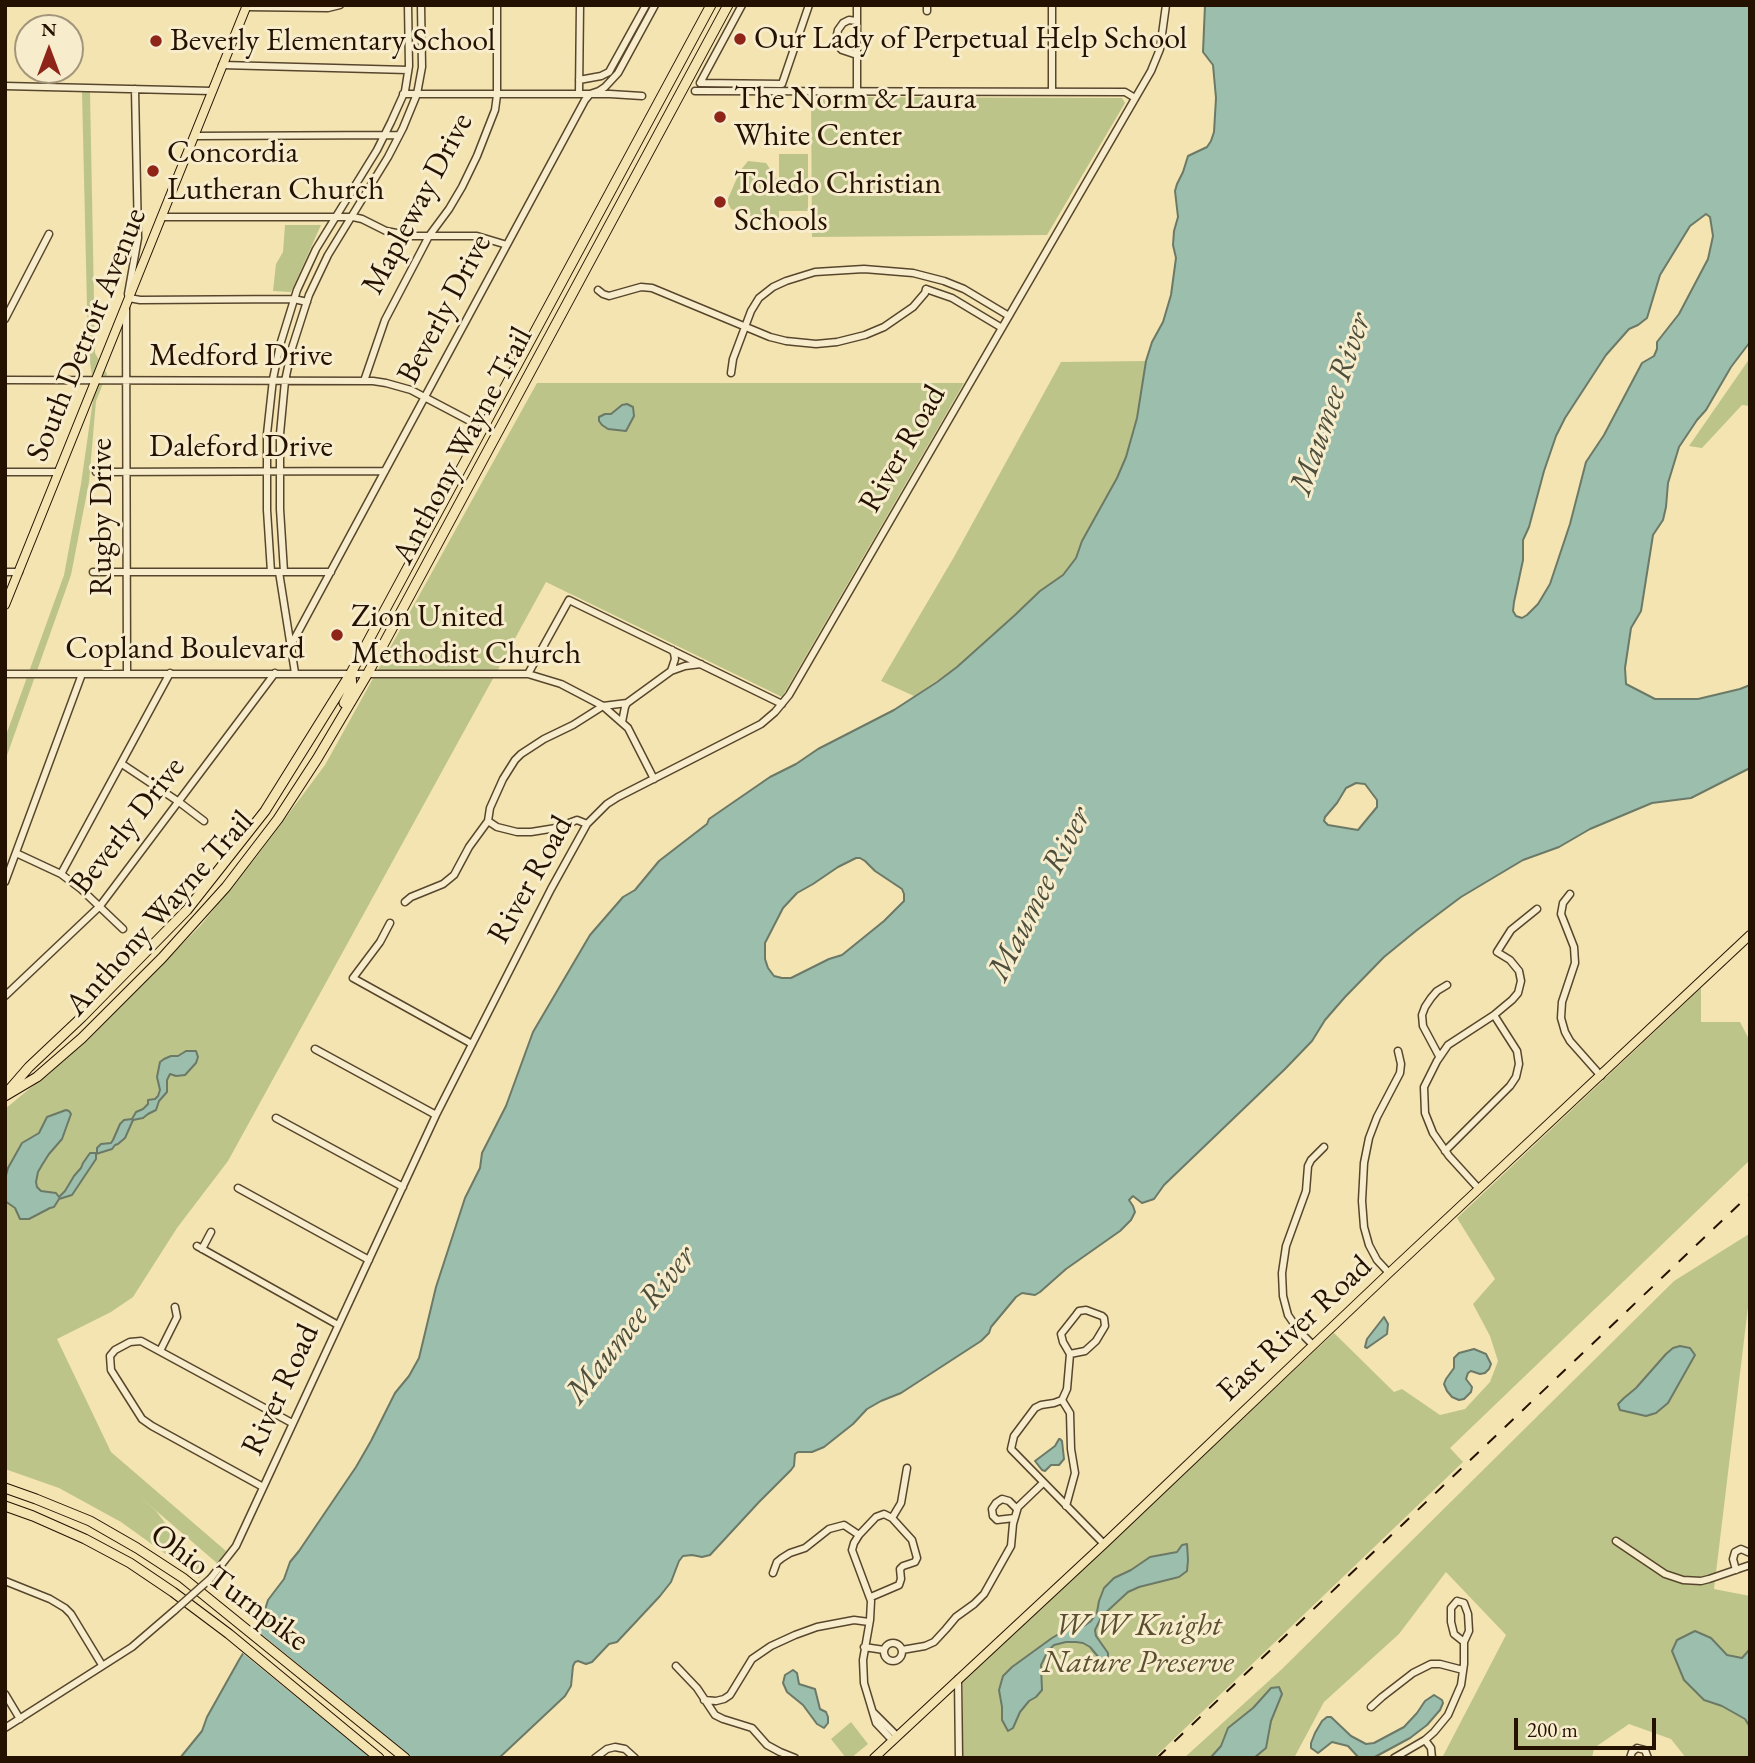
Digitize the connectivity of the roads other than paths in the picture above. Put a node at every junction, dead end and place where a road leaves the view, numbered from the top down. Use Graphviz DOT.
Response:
graph roads {
  1 [pos="340,5"];
  2 [pos="408,5"];
  3 [pos="421,5"];
  4 [pos="497,5"];
  5 [pos="580,5"];
  6 [pos="646,5"];
  7 [pos="655,5"];
  8 [pos="711,5"];
  9 [pos="728,5"];
  10 [pos="742,5"];
  11 [pos="809,5"];
  12 [pos="857,5"];
  13 [pos="1052,5"];
  14 [pos="1166,5"];
  15 [pos="246,6"];
  16 [pos="856,21"];
  17 [pos="857,55"];
  18 [pos="222,65"];
  19 [pos="408,70"];
  20 [pos="579,80"];
  21 [pos="5,86"];
  22 [pos="135,89"];
  23 [pos="212,90"];
  24 [pos="695,91"];
  25 [pos="857,92"];
  26 [pos="1052,92"];
  27 [pos="403,94"];
  28 [pos="417,94"];
  29 [pos="579,94"];
  30 [pos="590,94"];
  31 [pos="497,95"];
  32 [pos="642,96"];
  33 [pos="1135,98"];
  34 [pos="194,135"];
  35 [pos="385,135"];
  36 [pos="399,135"];
  37 [pos="335,216"];
  38 [pos="350,216"];
  39 [pos="162,217"];
  40 [pos="49,234"];
  41 [pos="138,235"];
  42 [pos="429,236"];
  43 [pos="154,237"];
  44 [pos="507,245"];
  45 [pos="920,275"];
  46 [pos="926,289"];
  47 [pos="598,290"];
  48 [pos="294,299"];
  49 [pos="307,302"];
  50 [pos="127,303"];
  51 [pos="1009,316"];
  52 [pos="5,319"];
  53 [pos="744,327"];
  54 [pos="1002,328"];
  55 [pos="731,373"];
  56 [pos="5,380"];
  57 [pos="95,380"];
  58 [pos="126,381"];
  59 [pos="272,381"];
  60 [pos="285,381"];
  61 [pos="364,381"];
  62 [pos="425,397"];
  63 [pos="468,420"];
  64 [pos="385,471"];
  65 [pos="5,472"];
  66 [pos="58,472"];
  67 [pos="96,472"];
  68 [pos="126,472"];
  69 [pos="267,472"];
  70 [pos="280,472"];
  71 [pos="5,572"];
  72 [pos="19,572"];
  73 [pos="93,572"];
  74 [pos="126,572"];
  75 [pos="278,572"];
  76 [pos="331,572"];
  77 [pos="388,603"];
  78 [pos="5,605"];
  79 [pos="290,647"];
  80 [pos="672,650"];
  81 [pos="537,657"];
  82 [pos="701,664"];
  83 [pos="671,671"];
  84 [pos="170,673"];
  85 [pos="275,673"];
  86 [pos="295,673"];
  87 [pos="351,673"];
  88 [pos="368,673"];
  89 [pos="5,674"];
  90 [pos="82,674"];
  91 [pos="127,674"];
  92 [pos="528,674"];
  93 [pos="542,677"];
  94 [pos="627,703"];
  95 [pos="782,704"];
  96 [pos="603,706"];
  97 [pos="622,722"];
  98 [pos="317,759"];
  99 [pos="122,764"];
  100 [pos="654,779"];
  101 [pos="179,802"];
  102 [pos="204,821"];
  103 [pos="488,821"];
  104 [pos="587,824"];
  105 [pos="16,853"];
  106 [pos="61,874"];
  107 [pos="5,882"];
  108 [pos="1570,894"];
  109 [pos="405,902"];
  110 [pos="100,906"];
  111 [pos="1537,909"];
  112 [pos="390,923"];
  113 [pos="124,929"];
  114 [pos="1750,935"];
  115 [pos="1447,985"];
  116 [pos="5,996"];
  117 [pos="1494,1014"];
  118 [pos="472,1044"];
  119 [pos="315,1049"];
  120 [pos="1398,1051"];
  121 [pos="1439,1056"];
  122 [pos="1601,1076"];
  123 [pos="5,1095"];
  124 [pos="436,1115"];
  125 [pos="276,1118"];
  126 [pos="1324,1147"];
  127 [pos="1444,1151"];
  128 [pos="403,1187"];
  129 [pos="238,1188"];
  130 [pos="1479,1189"];
  131 [pos="211,1232"];
  132 [pos="369,1260"];
  133 [pos="1389,1273"];
  134 [pos="175,1307"];
  135 [pos="338,1325"];
  136 [pos="1313,1345"];
  137 [pos="160,1351"];
  138 [pos="1069,1354"];
  139 [pos="1062,1400"];
  140 [pos="292,1423"];
  141 [pos="906,1468"];
  142 [pos="1044,1483"];
  143 [pos="263,1487"];
  144 [pos="5,1489"];
  145 [pos="1070,1490"];
  146 [pos="1056,1495"];
  147 [pos="5,1506"];
  148 [pos="1066,1506"];
  149 [pos="1017,1509"];
  150 [pos="892,1518"];
  151 [pos="1014,1518"];
  152 [pos="859,1535"];
  153 [pos="1616,1541"];
  154 [pos="1104,1544"];
  155 [pos="1750,1553"];
  156 [pos="1750,1565"];
  157 [pos="1736,1570"];
  158 [pos="773,1573"];
  159 [pos="5,1581"];
  160 [pos="870,1597"];
  161 [pos="869,1622"];
  162 [pos="1464,1642"];
  163 [pos="864,1647"];
  164 [pos="884,1650"];
  165 [pos="902,1650"];
  166 [pos="102,1665"];
  167 [pos="676,1666"];
  168 [pos="1463,1670"];
  169 [pos="958,1678"];
  170 [pos="5,1694"];
  171 [pos="704,1700"];
  172 [pos="716,1701"];
  173 [pos="1371,1707"];
  174 [pos="710,1710"];
  175 [pos="20,1719"];
  176 [pos="5,1728"];
  177 [pos="894,1738"];
  178 [pos="1425,1740"];
  179 [pos="878,1756"];
  180 [pos="379,1758"];
  181 [pos="405,1758"];
  182 [pos="596,1758"];
  183 [pos="635,1758"];
  184 [pos="795,1758"];
  185 [pos="959,1758"];
  186 [pos="1394,1758"];
  187 [pos="1432,1758"];
  188 [pos="1630,1758"];
  189 [pos="1648,1758"];
  1 -- 15 [label="street"];
  2 -- 19 [label="street"];
  3 -- 28 [label="street"];
  4 -- 31 [label="street, Mapleway Drive"];
  5 -- 20 [label="street"];
  6 -- 20 [label="street"];
  7 -- 30 [label="street, Beverly Drive"];
  8 -- 77 [label="highway, Anthony Wayne Trail"];
  9 -- 88 [label="highway, Anthony Wayne Trail"];
  10 -- 11 [label="street"];
  12 -- 16 [label="street"];
  13 -- 26 [label="street"];
  14 -- 33 [label="street, River Road"];
  15 -- 18 [label="main road, South Detroit Avenue"];
  16 -- 17 [label="street"];
  16 -- 17 [label="street"];
  17 -- 25 [label="street"];
  18 -- 19 [label="street"];
  18 -- 23 [label="main road, South Detroit Avenue"];
  19 -- 27 [label="street"];
  20 -- 29 [label="street"];
  21 -- 22 [label="street"];
  22 -- 23 [label="street"];
  22 -- 41 [label="street, Rugby Drive"];
  23 -- 34 [label="main road, South Detroit Avenue"];
  24 -- 25 [label="street"];
  25 -- 26 [label="street"];
  26 -- 33 [label="street"];
  27 -- 28 [label="street"];
  27 -- 35 [label="street"];
  28 -- 31 [label="street"];
  28 -- 36 [label="street"];
  29 -- 30 [label="street"];
  29 -- 31 [label="street"];
  30 -- 32 [label="street"];
  30 -- 44 [label="street, Beverly Drive"];
  31 -- 42 [label="street, Mapleway Drive"];
  33 -- 51 [label="street, River Road"];
  34 -- 35 [label="street"];
  34 -- 39 [label="main road, South Detroit Avenue"];
  35 -- 36 [label="street"];
  35 -- 37 [label="street"];
  36 -- 38 [label="street"];
  37 -- 38 [label="street"];
  37 -- 39 [label="street"];
  37 -- 48 [label="street"];
  38 -- 42 [label="street"];
  38 -- 49 [label="street"];
  39 -- 43 [label="main road, South Detroit Avenue"];
  40 -- 52 [label="street"];
  41 -- 43 [label="street"];
  41 -- 50 [label="street, Rugby Drive"];
  42 -- 44 [label="street"];
  42 -- 61 [label="street, Mapleway Drive"];
  43 -- 50 [label="main road, South Detroit Avenue"];
  44 -- 62 [label="street, Beverly Drive"];
  45 -- 46 [label="street"];
  45 -- 51 [label="street"];
  45 -- 53 [label="street"];
  46 -- 53 [label="street"];
  46 -- 54 [label="street"];
  47 -- 53 [label="street"];
  48 -- 49 [label="street"];
  48 -- 50 [label="street"];
  48 -- 59 [label="street"];
  49 -- 60 [label="street"];
  50 -- 57 [label="main road, South Detroit Avenue"];
  50 -- 58 [label="street, Rugby Drive"];
  51 -- 54 [label="street, River Road"];
  53 -- 55 [label="street"];
  54 -- 95 [label="street, River Road"];
  56 -- 57 [label="street, Medford Drive"];
  57 -- 58 [label="street, Medford Drive"];
  57 -- 66 [label="main road, South Detroit Avenue"];
  58 -- 59 [label="street, Medford Drive"];
  58 -- 68 [label="street, Rugby Drive"];
  59 -- 60 [label="street, Medford Drive"];
  59 -- 69 [label="street"];
  60 -- 61 [label="street, Medford Drive"];
  60 -- 70 [label="street"];
  61 -- 62 [label="street, Medford Drive"];
  62 -- 63 [label="street, Medford Drive"];
  62 -- 64 [label="street, Beverly Drive"];
  64 -- 70 [label="street, Daleford Drive"];
  64 -- 76 [label="street, Beverly Drive"];
  65 -- 66 [label="street"];
  66 -- 72 [label="main road, South Detroit Avenue"];
  67 -- 68 [label="street, Daleford Drive"];
  68 -- 69 [label="street, Daleford Drive"];
  68 -- 74 [label="street, Rugby Drive"];
  69 -- 70 [label="street, Daleford Drive"];
  69 -- 75 [label="street"];
  70 -- 75 [label="street"];
  71 -- 72 [label="street"];
  72 -- 78 [label="main road, South Detroit Avenue"];
  73 -- 74 [label="street"];
  74 -- 75 [label="street"];
  74 -- 91 [label="street, Rugby Drive"];
  75 -- 76 [label="street"];
  75 -- 79 [label="street"];
  76 -- 79 [label="street, Beverly Drive"];
  77 -- 87 [label="highway, Anthony Wayne Trail"];
  77 -- 88 [label="highway"];
  79 -- 86 [label="street"];
  80 -- 81 [label="street"];
  80 -- 82 [label="street"];
  80 -- 83 [label="street"];
  81 -- 92 [label="street"];
  81 -- 93 [label="street"];
  82 -- 83 [label="street"];
  82 -- 95 [label="street"];
  83 -- 94 [label="street"];
  84 -- 85 [label="street, Copland Boulevard"];
  84 -- 91 [label="street, Copland Boulevard"];
  84 -- 99 [label="street"];
  85 -- 86 [label="street, Copland Boulevard"];
  85 -- 101 [label="street, Beverly Drive"];
  86 -- 87 [label="street, Copland Boulevard"];
  87 -- 88 [label="street, Copland Boulevard"];
  87 -- 98 [label="highway"];
  87 -- 123 [label="highway, Anthony Wayne Trail"];
  88 -- 92 [label="street, Copland Boulevard"];
  88 -- 98 [label="highway, Anthony Wayne Trail"];
  89 -- 90 [label="street, Copland Boulevard"];
  90 -- 91 [label="street, Copland Boulevard"];
  90 -- 105 [label="street"];
  92 -- 93 [label="street, Copland Boulevard"];
  93 -- 96 [label="street, Copland Boulevard"];
  94 -- 96 [label="street"];
  94 -- 97 [label="street"];
  95 -- 100 [label="street, River Road"];
  96 -- 97 [label="street, Copland Boulevard"];
  96 -- 103 [label="street"];
  97 -- 100 [label="street, Copland Boulevard"];
  98 -- 123 [label="highway, Anthony Wayne Trail"];
  99 -- 101 [label="street"];
  99 -- 106 [label="street"];
  100 -- 104 [label="street, River Road"];
  101 -- 102 [label="street"];
  101 -- 110 [label="street, Beverly Drive"];
  103 -- 104 [label="street"];
  103 -- 109 [label="street"];
  104 -- 118 [label="street, River Road"];
  105 -- 106 [label="street"];
  105 -- 107 [label="street"];
  106 -- 110 [label="street"];
  108 -- 122 [label="street"];
  110 -- 113 [label="street"];
  110 -- 116 [label="street, Beverly Drive"];
  111 -- 117 [label="street"];
  112 -- 118 [label="street"];
  114 -- 122 [label="main road, East River Road"];
  115 -- 121 [label="street"];
  117 -- 121 [label="street"];
  117 -- 127 [label="street"];
  118 -- 124 [label="street, River Road"];
  119 -- 124 [label="street"];
  120 -- 133 [label="street"];
  121 -- 127 [label="street"];
  122 -- 130 [label="main road, East River Road"];
  124 -- 128 [label="street, River Road"];
  125 -- 128 [label="street"];
  126 -- 136 [label="street"];
  127 -- 130 [label="street"];
  128 -- 132 [label="street, River Road"];
  129 -- 132 [label="street"];
  130 -- 133 [label="main road, East River Road"];
  131 -- 135 [label="street"];
  132 -- 135 [label="street, River Road"];
  133 -- 136 [label="main road, East River Road"];
  134 -- 137 [label="street"];
  135 -- 140 [label="street, River Road"];
  136 -- 154 [label="main road, East River Road"];
  137 -- 140 [label="street"];
  137 -- 143 [label="street"];
  138 -- 138 [label="street"];
  138 -- 139 [label="street"];
  139 -- 142 [label="street"];
  139 -- 145 [label="street"];
  140 -- 143 [label="street, River Road"];
  141 -- 150 [label="street"];
  142 -- 146 [label="street"];
  142 -- 149 [label="street"];
  143 -- 166 [label="street, River Road, bridge"];
  144 -- 181 [label="highway, Ohio Turnpike"];
  145 -- 146 [label="street"];
  145 -- 148 [label="street"];
  146 -- 148 [label="street"];
  147 -- 180 [label="highway, Ohio Turnpike"];
  148 -- 154 [label="street"];
  149 -- 151 [label="street"];
  149 -- 151 [label="street"];
  150 -- 152 [label="street"];
  150 -- 160 [label="street"];
  151 -- 165 [label="street"];
  152 -- 158 [label="street"];
  152 -- 160 [label="street"];
  153 -- 157 [label="street"];
  154 -- 169 [label="main road, East River Road"];
  155 -- 157 [label="street"];
  156 -- 157 [label="street"];
  159 -- 166 [label="street"];
  160 -- 161 [label="street"];
  161 -- 163 [label="street"];
  161 -- 172 [label="street"];
  162 -- 162 [label="street"];
  162 -- 168 [label="street"];
  163 -- 164 [label="street"];
  163 -- 177 [label="street"];
  164 -- 165 [label="street"];
  164 -- 165 [label="street"];
  166 -- 175 [label="street, River Road"];
  167 -- 171 [label="street"];
  168 -- 173 [label="street"];
  168 -- 178 [label="street"];
  169 -- 177 [label="main road, East River Road"];
  169 -- 185 [label="street"];
  170 -- 175 [label="street"];
  171 -- 172 [label="street"];
  171 -- 174 [label="street"];
  172 -- 174 [label="street"];
  174 -- 184 [label="street"];
  175 -- 176 [label="street, River Road"];
  177 -- 179 [label="main road, East River Road"];
  178 -- 186 [label="street"];
  178 -- 187 [label="street"];
  182 -- 183 [label="street"];
  188 -- 189 [label="street"];
}
